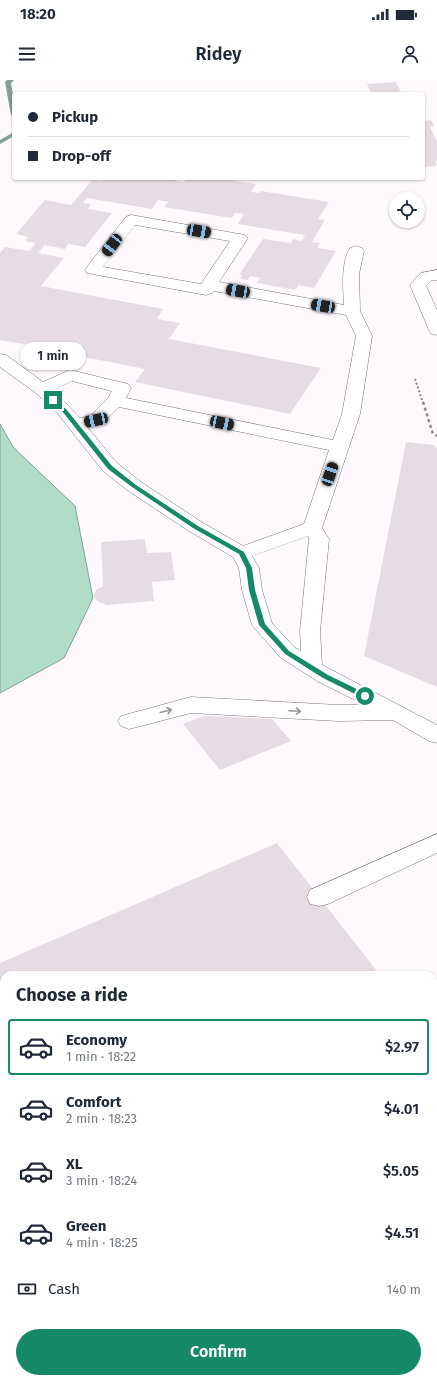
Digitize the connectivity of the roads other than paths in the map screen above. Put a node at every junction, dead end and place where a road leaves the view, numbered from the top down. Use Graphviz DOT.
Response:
graph roads {
  1 [pos="356,251"];
  2 [pos="437,275"];
  3 [pos="209,286"];
  4 [pos="352,312"];
  5 [pos="437,330"];
  6 [pos="0,359"];
  7 [pos="42,389"];
  8 [pos="115,401"];
  9 [pos="75,424"];
  10 [pos="340,447"];
  11 [pos="312,528"];
  12 [pos="242,553"];
  13 [pos="312,668"];
  14 [pos="395,712"];
  15 [pos="129,722"];
  16 [pos="437,735"];
  17 [pos="437,843"];
  18 [pos="319,897"];
  1 -- 4 [label="street"];
  2 -- 5 [label="street"];
  3 -- 3 [label="street"];
  3 -- 4 [label="street"];
  4 -- 10 [label="street"];
  6 -- 7 [label="street"];
  7 -- 8 [label="street"];
  7 -- 9 [label="street"];
  8 -- 9 [label="street"];
  8 -- 10 [label="street"];
  9 -- 12 [label="street"];
  10 -- 11 [label="street"];
  11 -- 12 [label="street"];
  11 -- 13 [label="street"];
  12 -- 13 [label="street"];
  13 -- 14 [label="street"];
  15 -- 14 [label="street, one-way"];
  14 -- 16 [label="street"];
  17 -- 18 [label="street"];
}
